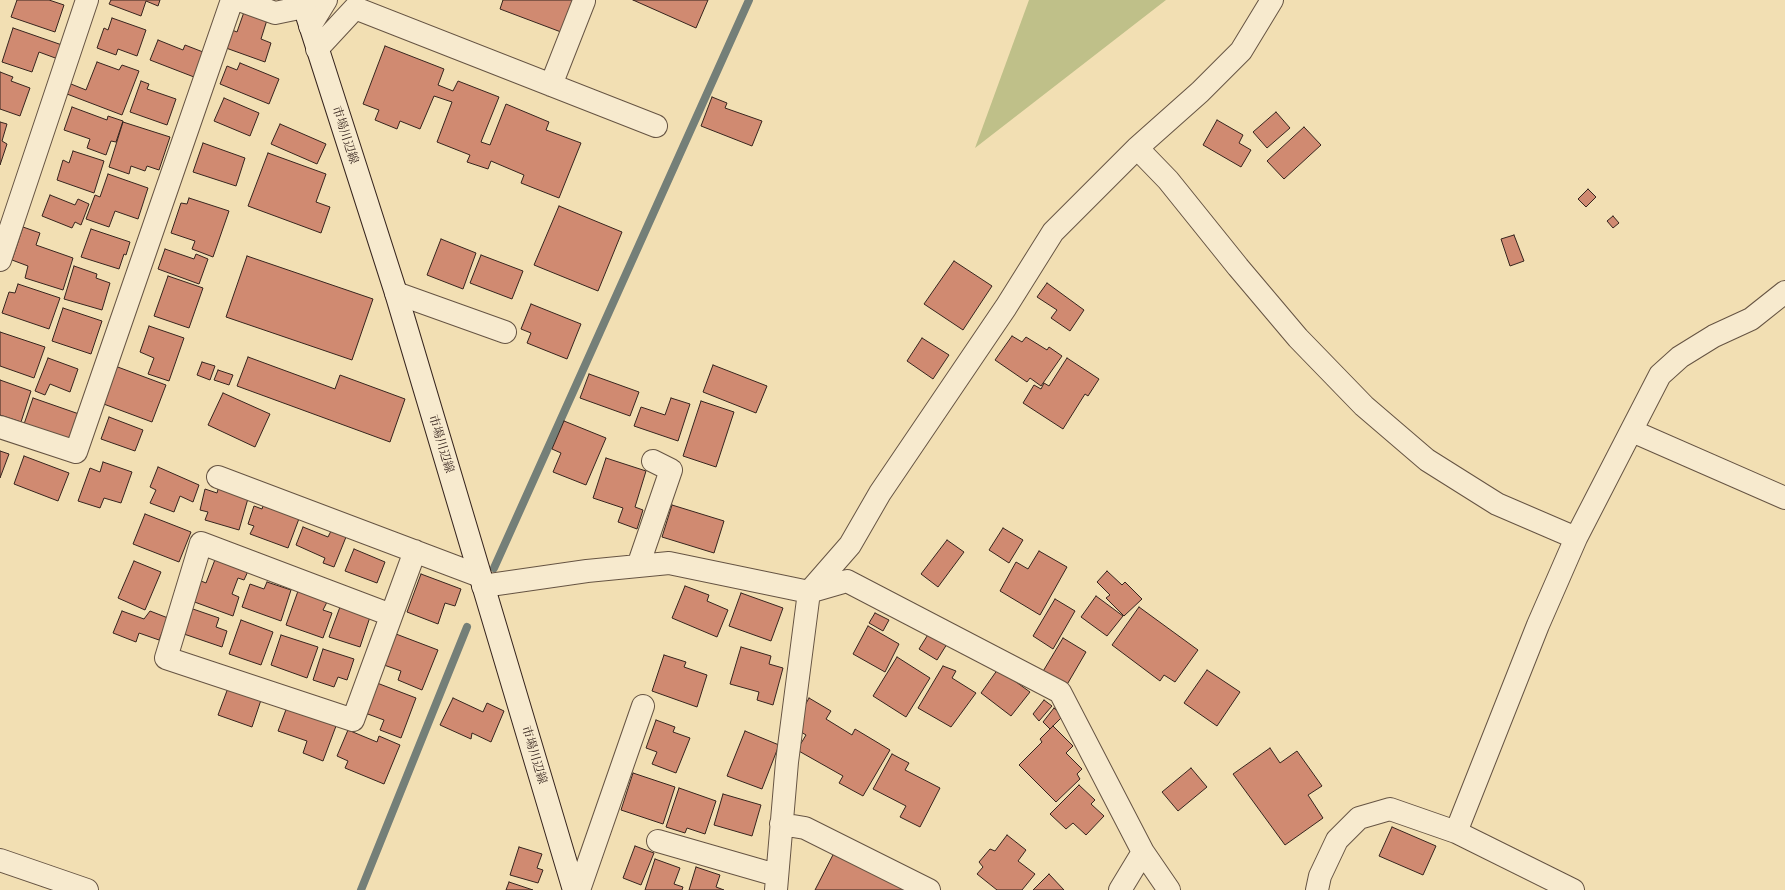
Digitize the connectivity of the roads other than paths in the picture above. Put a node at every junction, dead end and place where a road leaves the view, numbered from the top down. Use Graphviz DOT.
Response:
graph roads {
  1 [pos="87,0"];
  2 [pos="232,0"];
  3 [pos="239,0"];
  4 [pos="326,0"];
  5 [pos="1272,0"];
  6 [pos="584,1"];
  7 [pos="305,11"];
  8 [pos="317,49"];
  9 [pos="551,85"];
  10 [pos="656,126"];
  11 [pos="1137,148"];
  12 [pos="0,260"];
  13 [pos="1785,292"];
  14 [pos="396,294"];
  15 [pos="505,332"];
  16 [pos="0,427"];
  17 [pos="1632,431"];
  18 [pos="653,461"];
  19 [pos="218,477"];
  20 [pos="1785,498"];
  21 [pos="1576,538"];
  22 [pos="415,551"];
  23 [pos="638,566"];
  24 [pos="482,581"];
  25 [pos="809,592"];
  26 [pos="391,615"];
  27 [pos="643,706"];
  28 [pos="781,824"];
  29 [pos="1456,832"];
  30 [pos="658,841"];
  31 [pos="1143,852"];
  32 [pos="0,860"];
  33 [pos="776,882"];
  34 [pos="86,890"];
  35 [pos="574,890"];
  36 [pos="579,890"];
  37 [pos="929,890"];
  38 [pos="1120,890"];
  39 [pos="1169,890"];
  40 [pos="1317,890"];
  41 [pos="1573,890"];
  1 -- 12 [label="street"];
  2 -- 16 [label="street"];
  3 -- 7 [label="street"];
  4 -- 7 [label="street"];
  5 -- 11 [label="street"];
  6 -- 9 [label="street"];
  7 -- 8 [label="street, 市場川辺線"];
  8 -- 9 [label="street"];
  8 -- 14 [label="street, 市場川辺線"];
  9 -- 10 [label="street"];
  11 -- 21 [label="street"];
  11 -- 25 [label="street"];
  13 -- 17 [label="street"];
  14 -- 15 [label="street"];
  14 -- 24 [label="street, 市場川辺線"];
  17 -- 20 [label="street"];
  17 -- 21 [label="street"];
  18 -- 23 [label="street"];
  19 -- 22 [label="street"];
  21 -- 29 [label="street"];
  22 -- 24 [label="street"];
  22 -- 26 [label="street"];
  23 -- 24 [label="street"];
  23 -- 25 [label="street"];
  24 -- 35 [label="street, 市場川辺線"];
  25 -- 28 [label="street"];
  25 -- 31 [label="street"];
  26 -- 26 [label="street"];
  27 -- 36 [label="street"];
  28 -- 33 [label="street"];
  28 -- 37 [label="street"];
  29 -- 40 [label="street"];
  29 -- 41 [label="street"];
  30 -- 33 [label="street"];
  31 -- 38 [label="street"];
  31 -- 39 [label="street"];
  32 -- 34 [label="street"];
}
